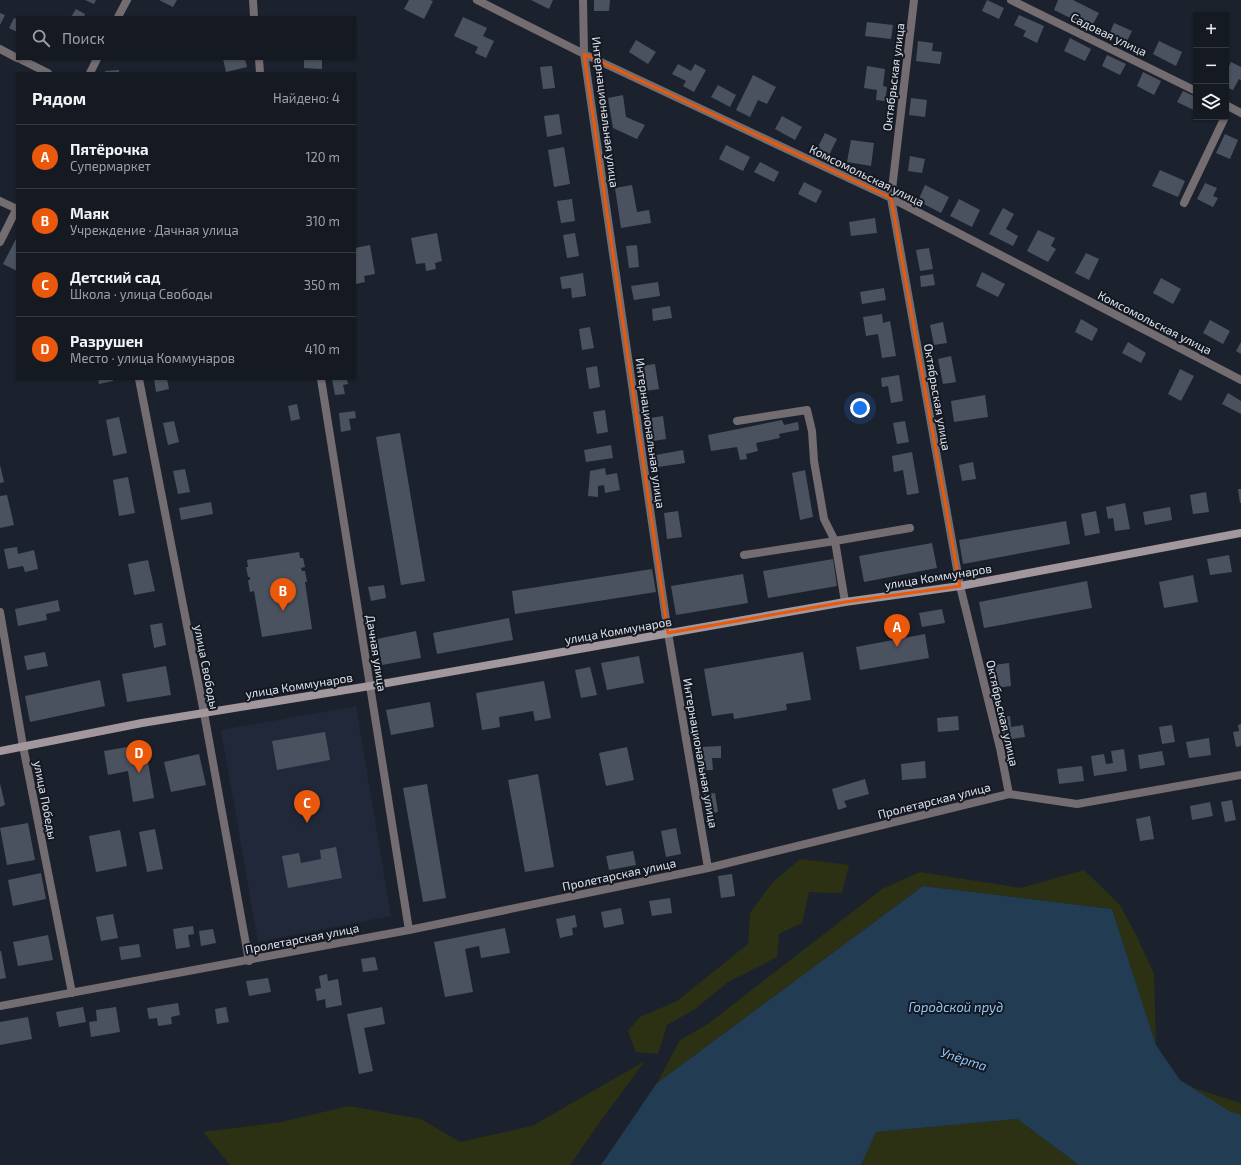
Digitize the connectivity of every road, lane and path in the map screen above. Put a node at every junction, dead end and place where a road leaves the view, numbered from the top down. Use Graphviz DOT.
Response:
graph roads {
  1 [pos="126,0"];
  2 [pos="253,0"];
  3 [pos="477,0"];
  4 [pos="583,0"];
  5 [pos="914,0"];
  6 [pos="1011,0"];
  7 [pos="118,16"];
  8 [pos="254,16"];
  9 [pos="0,49"];
  10 [pos="584,54"];
  11 [pos="16,57"];
  12 [pos="22,60"];
  13 [pos="96,60"];
  14 [pos="259,60"];
  15 [pos="46,72"];
  16 [pos="90,72"];
  17 [pos="260,72"];
  18 [pos="1193,89"];
  19 [pos="1229,107"];
  20 [pos="1241,113"];
  21 [pos="1224,120"];
  22 [pos="891,198"];
  23 [pos="0,201"];
  24 [pos="1184,203"];
  25 [pos="16,208"];
  26 [pos="16,210"];
  27 [pos="0,242"];
  28 [pos="138,380"];
  29 [pos="321,380"];
  30 [pos="1241,380"];
  31 [pos="737,421"];
  32 [pos="910,528"];
  33 [pos="1241,533"];
  34 [pos="835,541"];
  35 [pos="744,555"];
  36 [pos="960,586"];
  37 [pos="845,602"];
  38 [pos="0,612"];
  39 [pos="668,633"];
  40 [pos="370,686"];
  41 [pos="204,713"];
  42 [pos="23,746"];
  43 [pos="0,750"];
  44 [pos="1241,775"];
  45 [pos="1009,794"];
  46 [pos="708,868"];
  47 [pos="409,930"];
  48 [pos="249,960"];
  49 [pos="72,992"];
  50 [pos="0,1006"];
  1 -- 7 [label="street"];
  2 -- 8 [label="street"];
  3 -- 10 [label="street, Комсомольская улица"];
  4 -- 10 [label="street, Интернациональная улица"];
  5 -- 22 [label="street, Октябрьская улица"];
  6 -- 18 [label="street, Садовая улица"];
  9 -- 11 [label="street"];
  10 -- 22 [label="street, Комсомольская улица"];
  10 -- 39 [label="street, Интернациональная улица"];
  12 -- 15 [label="street"];
  13 -- 16 [label="street"];
  14 -- 17 [label="street"];
  19 -- 20 [label="street"];
  21 -- 24 [label="street"];
  22 -- 30 [label="street, Комсомольская улица"];
  22 -- 36 [label="street, Октябрьская улица"];
  23 -- 25 [label="street"];
  26 -- 27 [label="street"];
  28 -- 41 [label="street, улица Свободы"];
  29 -- 40 [label="street, Дачная улица"];
  31 -- 34 [label="street"];
  32 -- 34 [label="street"];
  33 -- 36 [label="main road, улица Коммунаров"];
  34 -- 35 [label="street"];
  34 -- 37 [label="street"];
  36 -- 37 [label="main road, улица Коммунаров"];
  36 -- 45 [label="street, Октябрьская улица"];
  37 -- 39 [label="main road, улица Коммунаров"];
  38 -- 42 [label="street, улица Победы"];
  39 -- 40 [label="main road, улица Коммунаров"];
  39 -- 46 [label="street, Интернациональная улица"];
  40 -- 41 [label="main road, улица Коммунаров"];
  40 -- 47 [label="street, Дачная улица"];
  41 -- 42 [label="main road, улица Коммунаров"];
  41 -- 48 [label="street, улица Свободы"];
  42 -- 43 [label="main road, улица Коммунаров"];
  42 -- 49 [label="street, улица Победы"];
  44 -- 45 [label="street, Пролетарская улица"];
  45 -- 46 [label="street, Пролетарская улица"];
  46 -- 47 [label="street, Пролетарская улица"];
  47 -- 48 [label="street, Пролетарская улица"];
  48 -- 49 [label="street, Пролетарская улица"];
  49 -- 50 [label="street, Пролетарская улица"];
}
